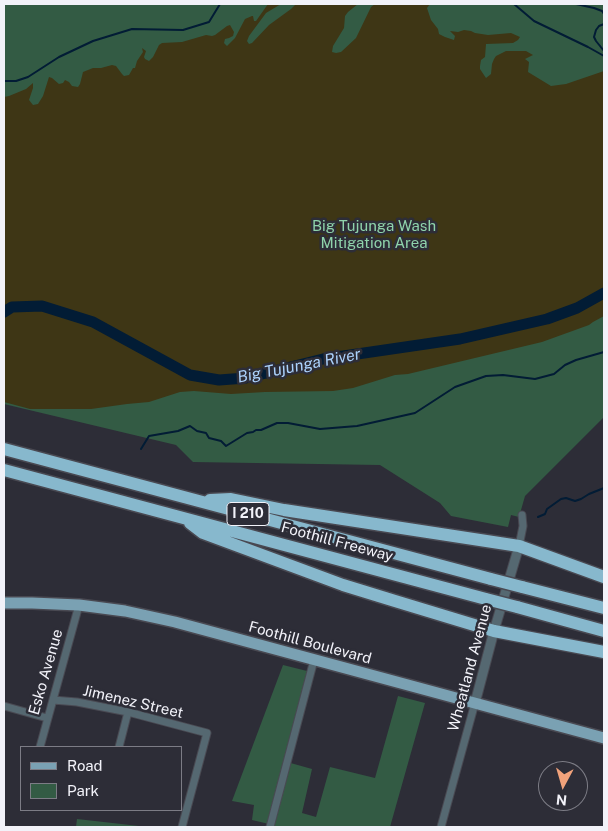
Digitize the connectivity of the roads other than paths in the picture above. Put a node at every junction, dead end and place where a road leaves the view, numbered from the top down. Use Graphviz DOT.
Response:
graph roads {
  1 [pos="4,449"];
  2 [pos="4,470"];
  3 [pos="195,500"];
  4 [pos="522,515"];
  5 [pos="184,518"];
  6 [pos="519,546"];
  7 [pos="604,577"];
  8 [pos="4,603"];
  9 [pos="79,605"];
  10 [pos="604,608"];
  11 [pos="494,631"];
  12 [pos="604,631"];
  13 [pos="604,652"];
  14 [pos="314,660"];
  15 [pos="54,700"];
  16 [pos="475,703"];
  17 [pos="4,706"];
  18 [pos="128,712"];
  19 [pos="47,718"];
  20 [pos="604,738"];
  21 [pos="40,746"];
  22 [pos="119,746"];
  23 [pos="182,827"];
  24 [pos="270,827"];
  25 [pos="441,827"];
  1 -- 3 [label="highway, Foothill Freeway / I 210"];
  2 -- 5 [label="highway, Foothill Freeway / I 210"];
  3 -- 6 [label="highway"];
  3 -- 10 [label="highway, Foothill Freeway / I 210, bridge"];
  4 -- 6 [label="street, Wheatland Avenue"];
  5 -- 11 [label="highway"];
  5 -- 12 [label="highway, Foothill Freeway / I 210, bridge"];
  6 -- 7 [label="highway"];
  6 -- 11 [label="street, Wheatland Avenue"];
  8 -- 9 [label="main road, Foothill Boulevard"];
  9 -- 14 [label="main road, Foothill Boulevard"];
  9 -- 15 [label="street, Esko Avenue"];
  11 -- 13 [label="highway"];
  11 -- 16 [label="street, Wheatland Avenue"];
  14 -- 16 [label="main road, Foothill Boulevard"];
  14 -- 24 [label="street"];
  15 -- 18 [label="street, Jimenez Street"];
  15 -- 19 [label="street, Esko Avenue"];
  16 -- 20 [label="main road, Foothill Boulevard"];
  16 -- 25 [label="street, Wheatland Avenue"];
  17 -- 19 [label="street"];
  18 -- 22 [label="street"];
  18 -- 23 [label="street, Jimenez Street"];
  19 -- 21 [label="street, Esko Avenue"];
}
